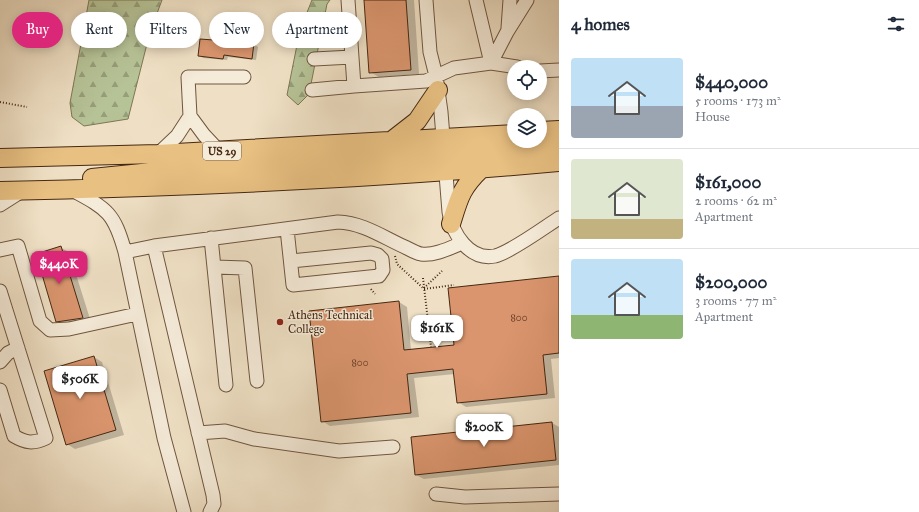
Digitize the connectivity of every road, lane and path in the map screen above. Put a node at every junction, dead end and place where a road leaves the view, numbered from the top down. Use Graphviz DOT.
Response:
graph roads {
  1 [pos="348,0"];
  2 [pos="426,0"];
  3 [pos="476,0"];
  4 [pos="510,0"];
  5 [pos="517,0"];
  6 [pos="527,0"];
  7 [pos="538,0"];
  8 [pos="507,32"];
  9 [pos="352,56"];
  10 [pos="314,59"];
  11 [pos="492,63"];
  12 [pos="507,65"];
  13 [pos="559,70"];
  14 [pos="547,71"];
  15 [pos="244,78"];
  16 [pos="437,83"];
  17 [pos="354,86"];
  18 [pos="312,90"];
  19 [pos="0,102"];
  20 [pos="27,107"];
  21 [pos="190,116"];
  22 [pos="559,130"];
  23 [pos="547,131"];
  24 [pos="507,136"];
  25 [pos="390,142"];
  26 [pos="559,148"];
  27 [pos="219,151"];
  28 [pos="158,154"];
  29 [pos="444,155"];
  30 [pos="0,158"];
  31 [pos="559,162"];
  32 [pos="481,169"];
  33 [pos="49,190"];
  34 [pos="72,190"];
  35 [pos="0,191"];
  36 [pos="22,191"];
  37 [pos="0,205"];
  38 [pos="559,218"];
  39 [pos="451,224"];
  40 [pos="287,229"];
  41 [pos="211,238"];
  42 [pos="462,243"];
  43 [pos="154,246"];
  44 [pos="0,250"];
  45 [pos="125,252"];
  46 [pos="396,257"];
  47 [pos="291,261"];
  48 [pos="215,266"];
  49 [pos="442,270"];
  50 [pos="423,278"];
  51 [pos="454,285"];
  52 [pos="424,289"];
  53 [pos="0,290"];
  54 [pos="137,314"];
  55 [pos="431,347"];
  56 [pos="18,348"];
  57 [pos="0,362"];
  58 [pos="256,381"];
  59 [pos="226,385"];
  60 [pos="0,390"];
  61 [pos="198,433"];
  62 [pos="393,447"];
  63 [pos="436,494"];
  64 [pos="559,494"];
  65 [pos="184,512"];
  66 [pos="210,512"];
  1 -- 9 [label="lane"];
  2 -- 16 [label="lane"];
  3 -- 11 [label="lane"];
  4 -- 8 [label="lane"];
  5 -- 8 [label="lane"];
  6 -- 8 [label="lane"];
  7 -- 8 [label="lane"];
  8 -- 11 [label="lane"];
  9 -- 10 [label="lane"];
  9 -- 17 [label="lane"];
  11 -- 12 [label="lane"];
  11 -- 16 [label="lane"];
  13 -- 14 [label="lane"];
  15 -- 21 [label="lane"];
  16 -- 17 [label="lane"];
  16 -- 25 [label="highway"];
  16 -- 29 [label="lane"];
  17 -- 18 [label="lane"];
  19 -- 20 [label="path"];
  21 -- 27 [label="lane"];
  21 -- 28 [label="lane"];
  22 -- 23 [label="highway"];
  24 -- 29 [label="highway, US 29"];
  25 -- 27 [label="highway, US 29"];
  25 -- 29 [label="highway, US 29"];
  26 -- 29 [label="highway"];
  27 -- 28 [label="highway, US 29"];
  28 -- 30 [label="highway, US 29"];
  29 -- 32 [label="highway, US 29"];
  29 -- 33 [label="highway"];
  29 -- 34 [label="highway, US 29"];
  29 -- 39 [label="lane"];
  31 -- 32 [label="highway, US 29"];
  32 -- 39 [label="highway"];
  33 -- 34 [label="highway, US 29"];
  33 -- 36 [label="highway, US 29"];
  34 -- 45 [label="lane"];
  35 -- 36 [label="highway, US 29"];
  36 -- 37 [label="lane"];
  38 -- 42 [label="lane"];
  39 -- 42 [label="lane"];
  40 -- 41 [label="lane"];
  40 -- 42 [label="lane"];
  40 -- 47 [label="lane"];
  41 -- 43 [label="lane"];
  41 -- 48 [label="lane"];
  43 -- 45 [label="lane"];
  43 -- 61 [label="lane"];
  44 -- 54 [label="lane"];
  45 -- 54 [label="lane"];
  46 -- 52 [label="path"];
  47 -- 47 [label="lane"];
  48 -- 58 [label="lane"];
  48 -- 59 [label="lane"];
  49 -- 52 [label="path"];
  50 -- 52 [label="path"];
  51 -- 52 [label="path"];
  52 -- 55 [label="path"];
  53 -- 56 [label="lane"];
  54 -- 65 [label="lane"];
  56 -- 57 [label="lane"];
  56 -- 60 [label="lane"];
  61 -- 62 [label="lane"];
  61 -- 66 [label="lane"];
  63 -- 64 [label="lane"];
}
